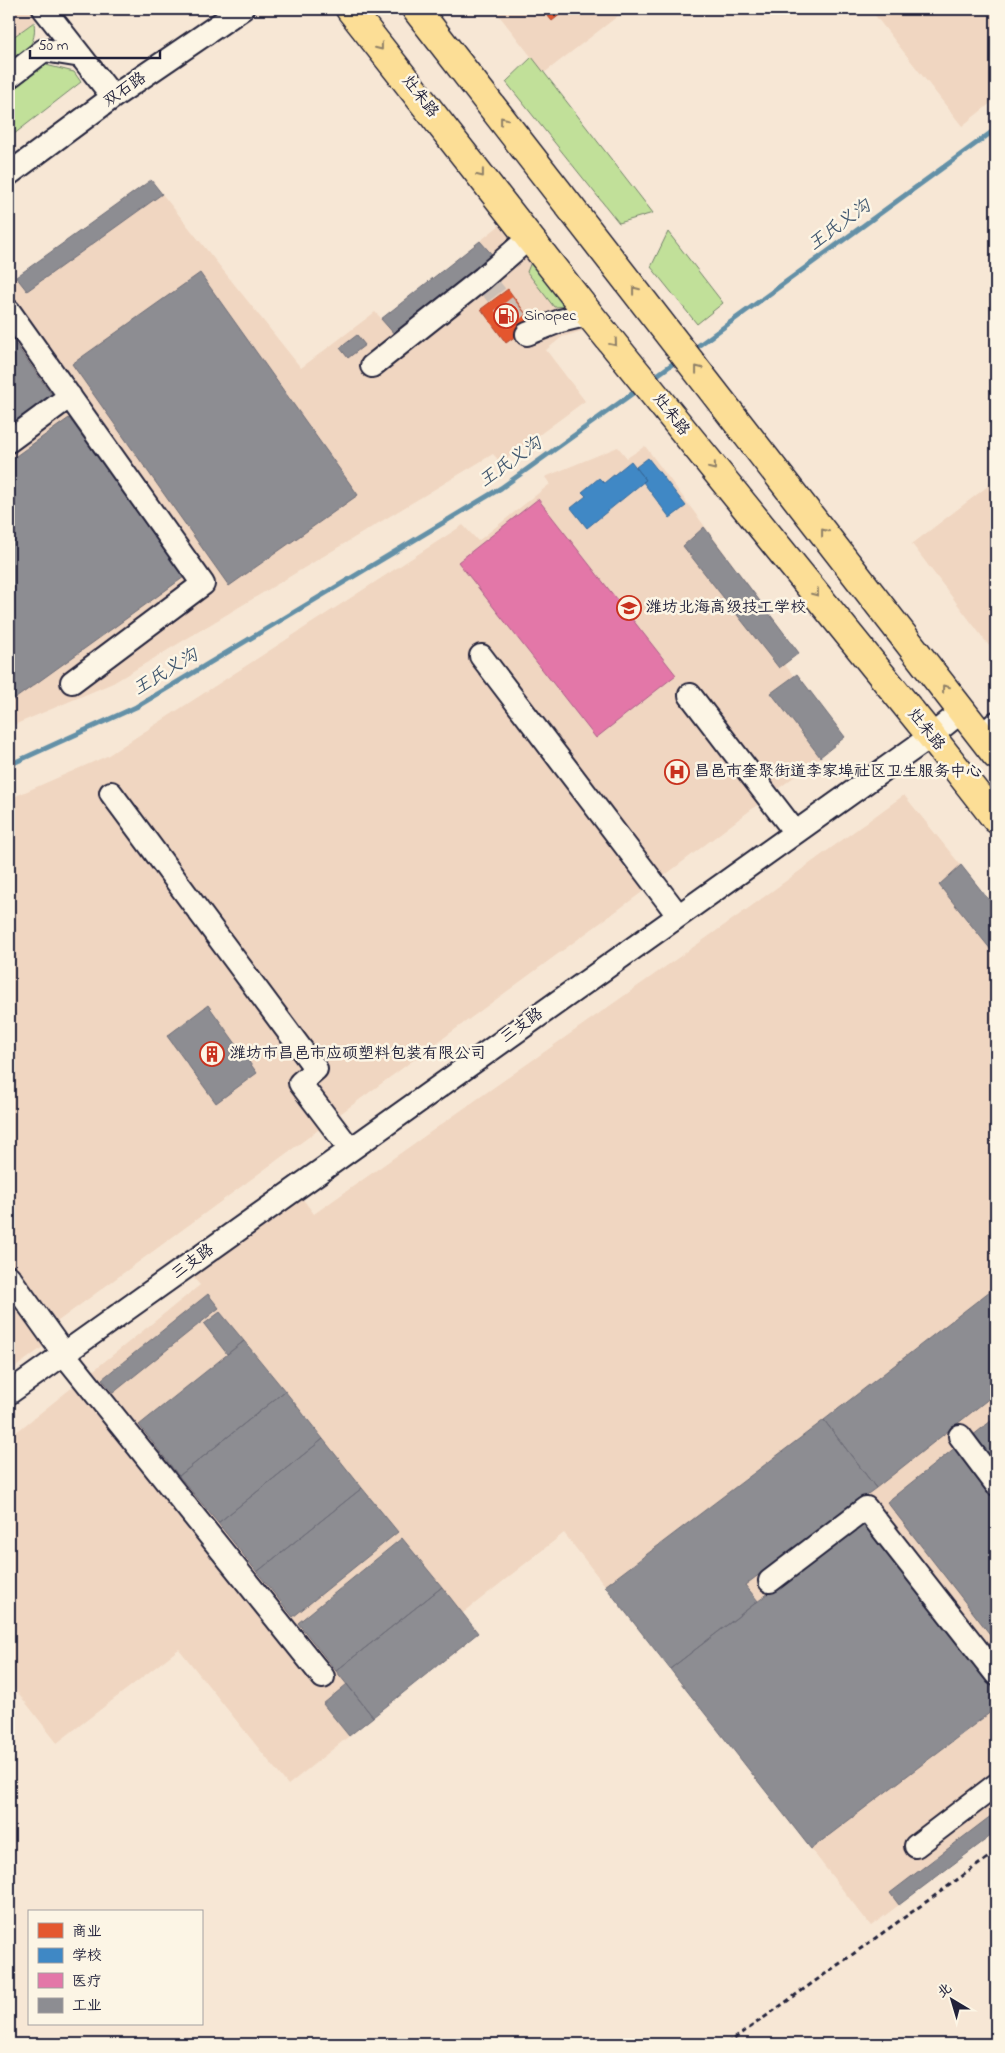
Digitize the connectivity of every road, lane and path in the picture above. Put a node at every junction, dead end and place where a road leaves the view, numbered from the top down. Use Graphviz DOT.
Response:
graph roads {
  1 [pos="44,9"];
  2 [pos="242,9"];
  3 [pos="350,9"];
  4 [pos="416,9"];
  5 [pos="81,56"];
  6 [pos="9,77"];
  7 [pos="113,97"];
  8 [pos="9,174"];
  9 [pos="530,237"];
  10 [pos="9,311"];
  11 [pos="589,314"];
  12 [pos="527,334"];
  13 [pos="372,366"];
  14 [pos="70,396"];
  15 [pos="9,442"];
  16 [pos="481,656"];
  17 [pos="72,682"];
  18 [pos="690,696"];
  19 [pos="962,711"];
  20 [pos="931,736"];
  21 [pos="991,738"];
  22 [pos="111,793"];
  23 [pos="996,818"];
  24 [pos="795,832"];
  25 [pos="678,916"];
  26 [pos="350,1149"];
  27 [pos="9,1277"];
  28 [pos="64,1354"];
  29 [pos="9,1393"];
  30 [pos="960,1436"];
  31 [pos="996,1484"];
  32 [pos="770,1581"];
  33 [pos="996,1674"];
  34 [pos="323,1677"];
  35 [pos="996,1785"];
  36 [pos="916,1846"];
  37 [pos="996,1852"];
  38 [pos="727,2044"];
  1 -- 5 [label="street"];
  2 -- 7 [label="street, 双石路"];
  3 -- 9 [label="main road, 灶朱路, one-way"];
  19 -- 4 [label="main road, one-way"];
  5 -- 6 [label="street"];
  5 -- 7 [label="street"];
  7 -- 8 [label="street, 双石路"];
  9 -- 11 [label="main road, 灶朱路"];
  9 -- 13 [label="street"];
  10 -- 14 [label="street"];
  11 -- 12 [label="street"];
  11 -- 20 [label="main road, 灶朱路, one-way"];
  14 -- 15 [label="street"];
  14 -- 17 [label="street"];
  16 -- 25 [label="street"];
  18 -- 24 [label="street"];
  19 -- 20 [label="street, 三支路"];
  19 -- 21 [label="main road"];
  20 -- 23 [label="main road, 灶朱路"];
  20 -- 24 [label="street, 三支路"];
  22 -- 26 [label="street"];
  24 -- 25 [label="street, 三支路"];
  25 -- 26 [label="street, 三支路"];
  26 -- 28 [label="street, 三支路"];
  27 -- 28 [label="street"];
  28 -- 29 [label="street, 三支路"];
  28 -- 34 [label="street"];
  30 -- 31 [label="street"];
  32 -- 33 [label="street"];
  35 -- 36 [label="street"];
  37 -- 38 [label="path"];
}
